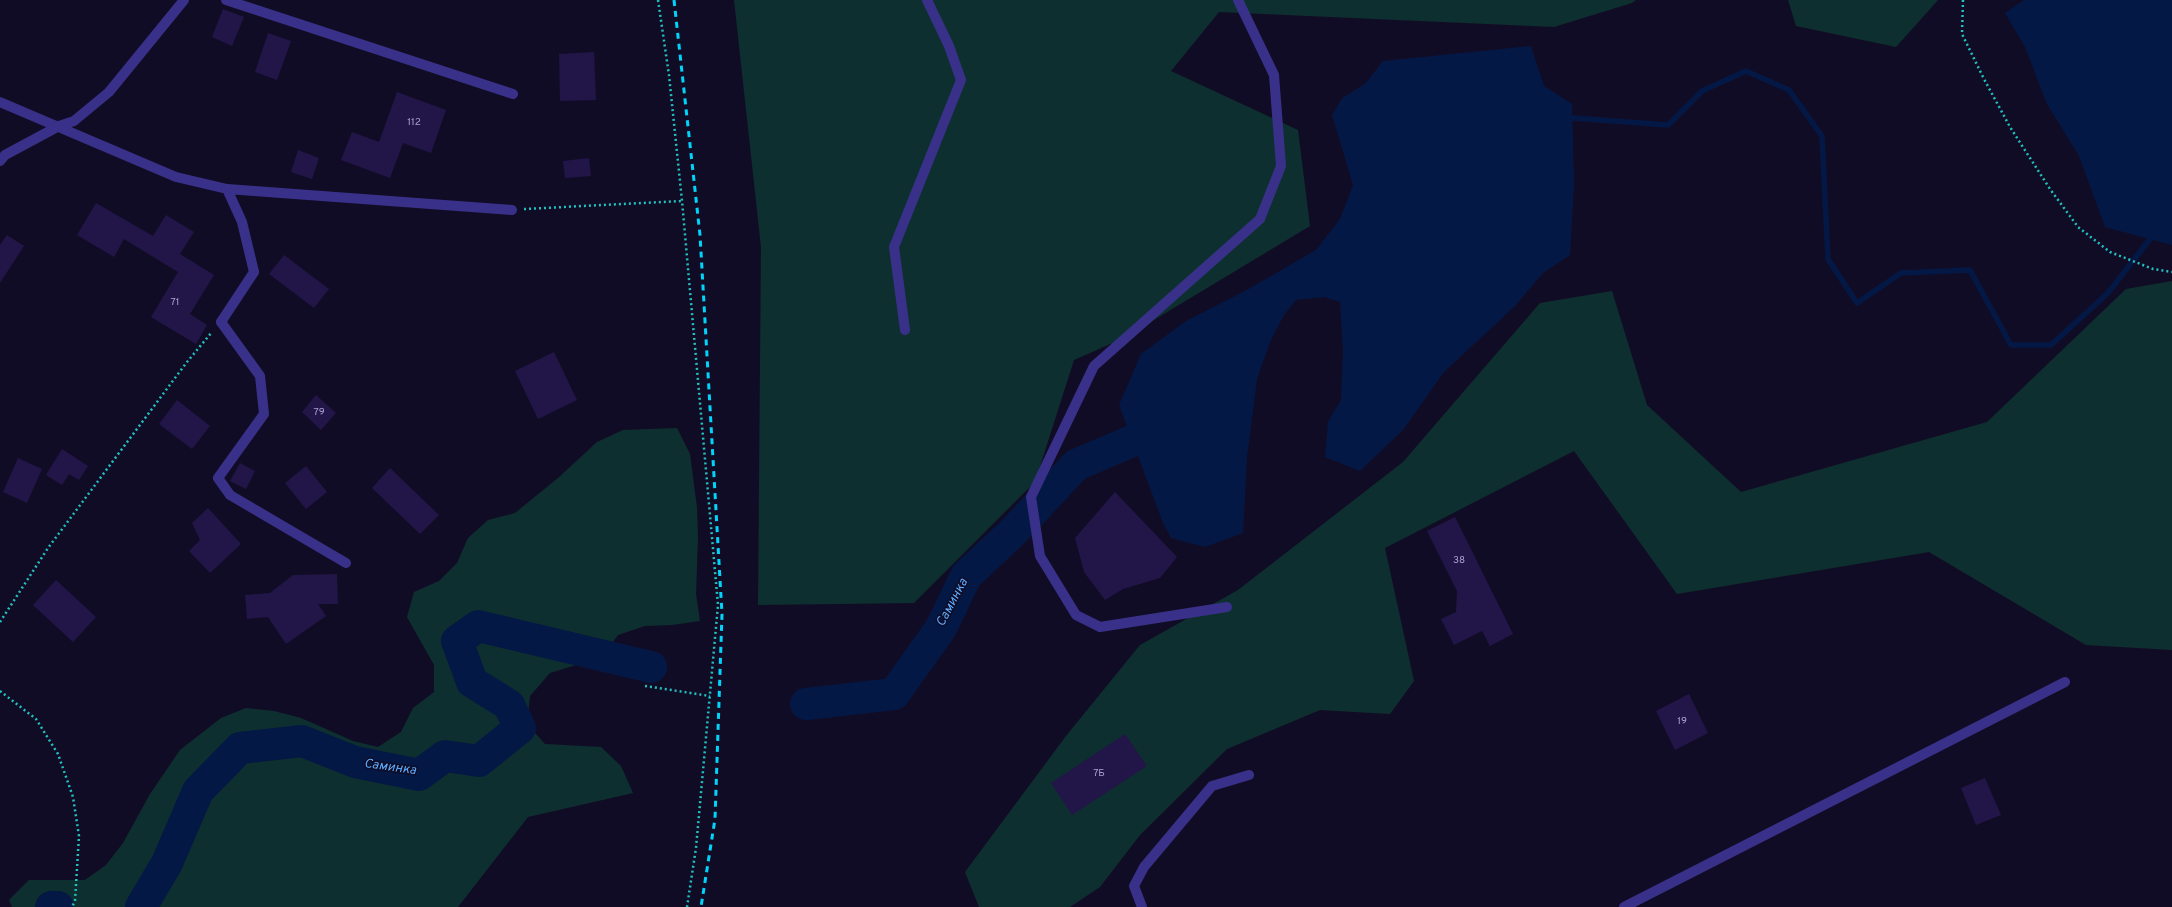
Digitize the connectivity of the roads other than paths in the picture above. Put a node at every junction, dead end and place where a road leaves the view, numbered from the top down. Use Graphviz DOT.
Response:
graph roads {
  1 [pos="184,0"];
  2 [pos="226,0"];
  3 [pos="928,0"];
  4 [pos="1238,0"];
  5 [pos="513,94"];
  6 [pos="0,102"];
  7 [pos="59,126"];
  8 [pos="0,161"];
  9 [pos="227,189"];
  10 [pos="512,210"];
  11 [pos="905,330"];
  12 [pos="346,563"];
  13 [pos="1227,606"];
  14 [pos="2065,682"];
  15 [pos="1249,775"];
  16 [pos="1142,907"];
  17 [pos="1624,907"];
  1 -- 7 [label="street"];
  2 -- 5 [label="street"];
  3 -- 11 [label="street"];
  4 -- 13 [label="street"];
  6 -- 7 [label="street"];
  7 -- 8 [label="street"];
  7 -- 9 [label="street"];
  9 -- 10 [label="street"];
  9 -- 12 [label="street"];
  14 -- 17 [label="street"];
  15 -- 16 [label="street"];
}
